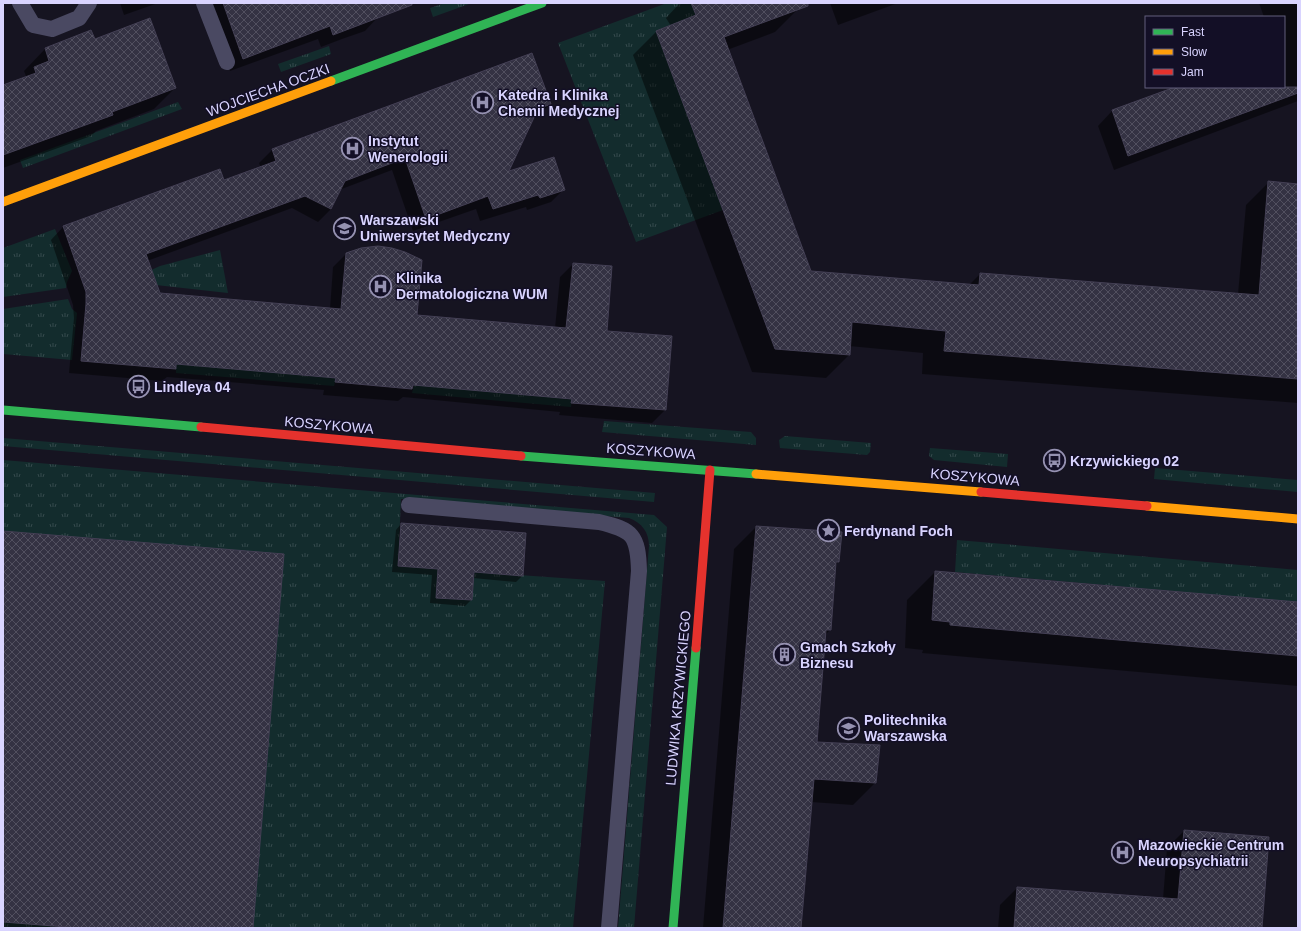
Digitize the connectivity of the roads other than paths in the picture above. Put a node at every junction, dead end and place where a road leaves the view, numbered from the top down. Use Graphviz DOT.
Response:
graph roads {
  1 [pos="20,3"];
  2 [pos="89,3"];
  3 [pos="204,3"];
  4 [pos="542,3"];
  5 [pos="227,62"];
  6 [pos="3,202"];
  7 [pos="3,410"];
  8 [pos="710,470"];
  9 [pos="409,505"];
  10 [pos="1298,519"];
  11 [pos="609,928"];
  12 [pos="673,928"];
  1 -- 2 [label="lane"];
  3 -- 5 [label="lane"];
  4 -- 6 [label="street, WOJCIECHA OCZKI"];
  7 -- 8 [label="street, KOSZYKOWA"];
  8 -- 10 [label="street, KOSZYKOWA"];
  8 -- 12 [label="street, LUDWIKA KRZYWICKIEGO"];
  9 -- 11 [label="lane"];
}
